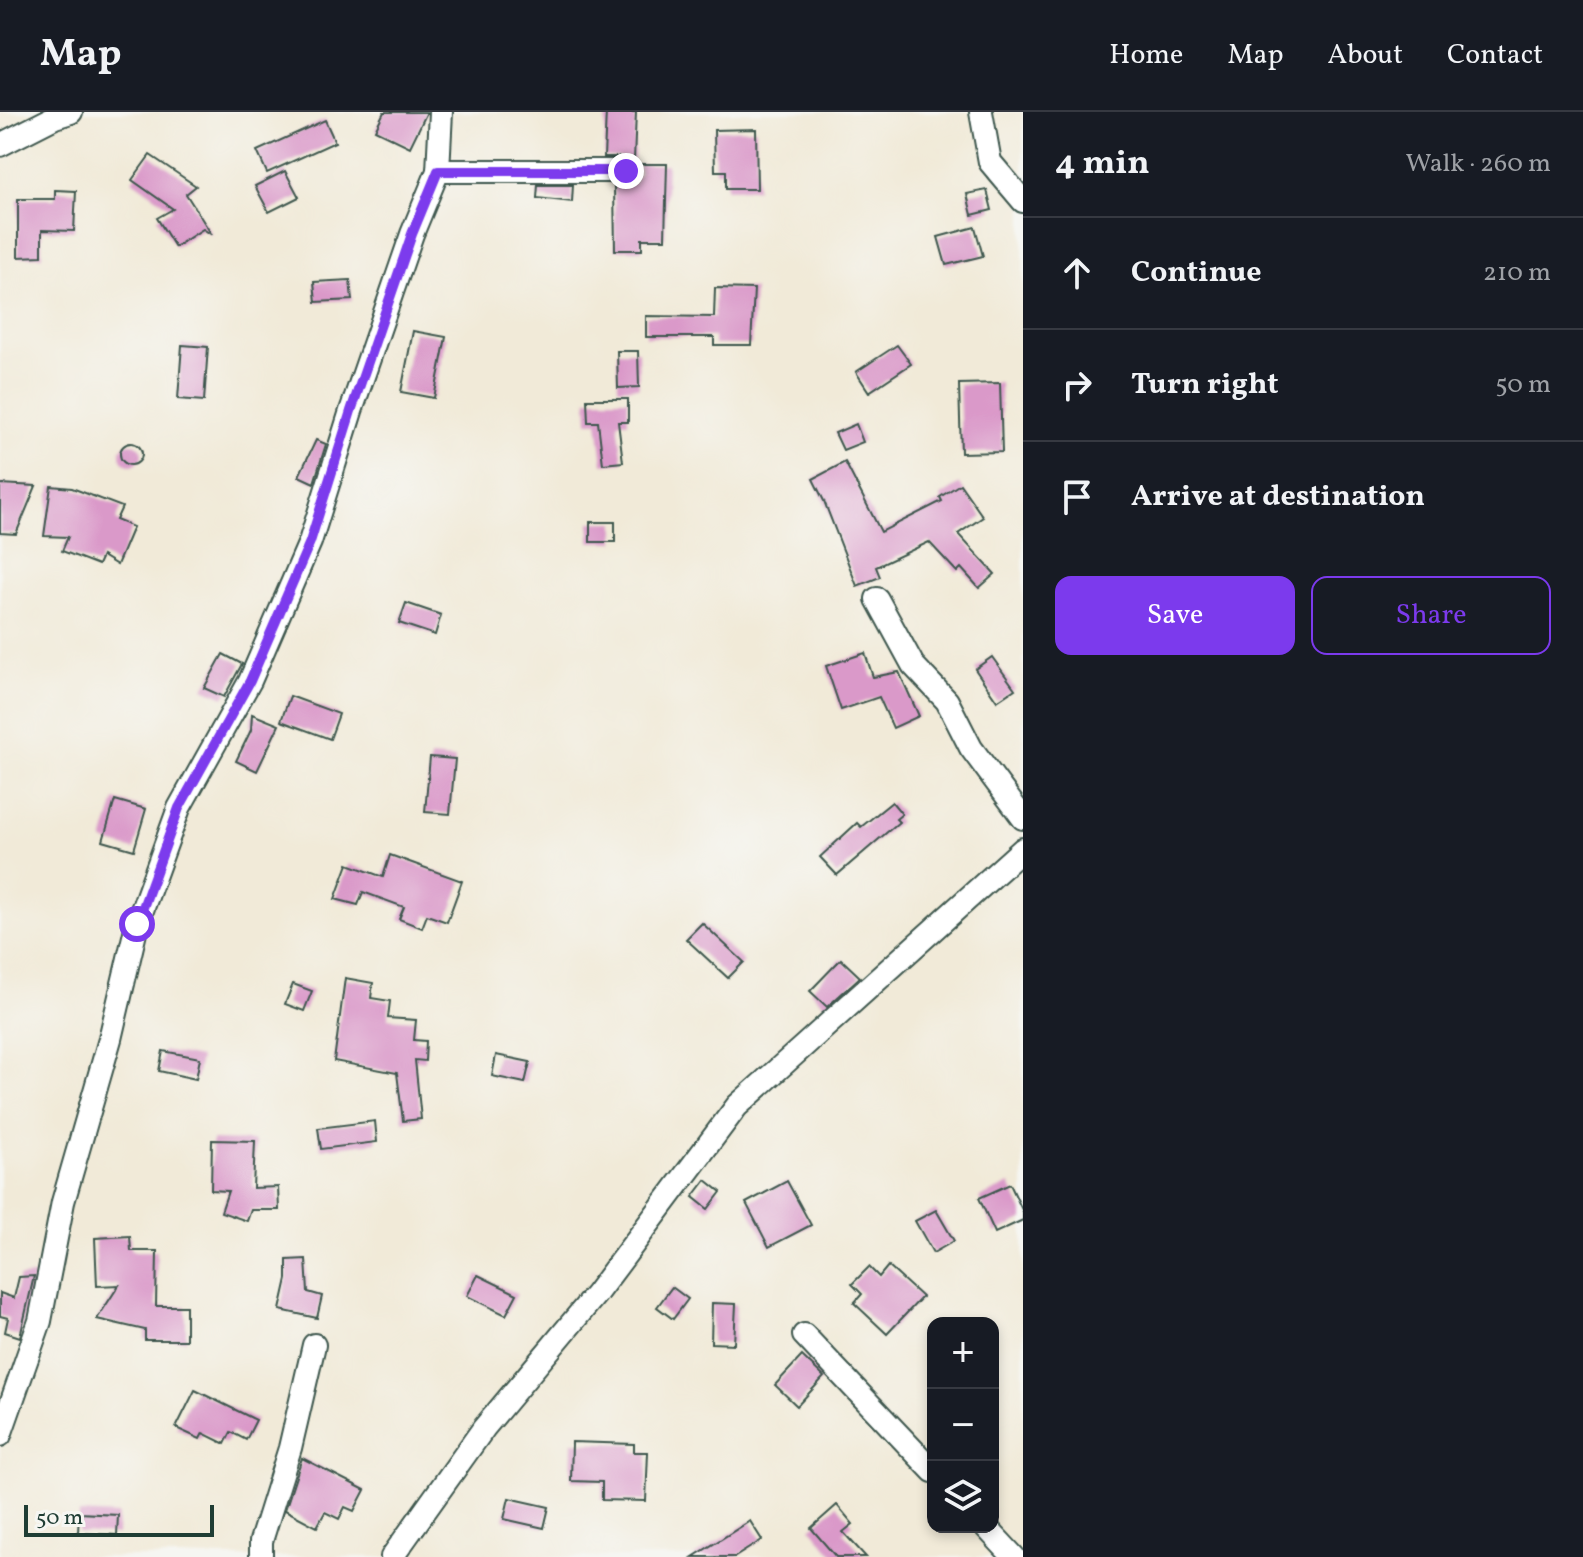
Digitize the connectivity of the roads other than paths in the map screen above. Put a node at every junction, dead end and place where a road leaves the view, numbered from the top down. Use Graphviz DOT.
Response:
graph roads {
  1 [pos="71,112"];
  2 [pos="441,112"];
  3 [pos="981,112"];
  4 [pos="0,145"];
  5 [pos="438,171"];
  6 [pos="626,171"];
  7 [pos="1023,201"];
  8 [pos="877,599"];
  9 [pos="1023,818"];
  10 [pos="1023,849"];
  11 [pos="804,1335"];
  12 [pos="314,1345"];
  13 [pos="0,1435"];
  14 [pos="927,1465"];
  15 [pos="992,1533"];
  16 [pos="261,1557"];
  17 [pos="392,1557"];
  18 [pos="1014,1557"];
  1 -- 4 [label="street"];
  2 -- 5 [label="street"];
  3 -- 7 [label="street"];
  5 -- 6 [label="street"];
  5 -- 13 [label="street"];
  8 -- 9 [label="street"];
  10 -- 17 [label="street"];
  11 -- 14 [label="street"];
  12 -- 16 [label="street"];
  15 -- 18 [label="street"];
}
